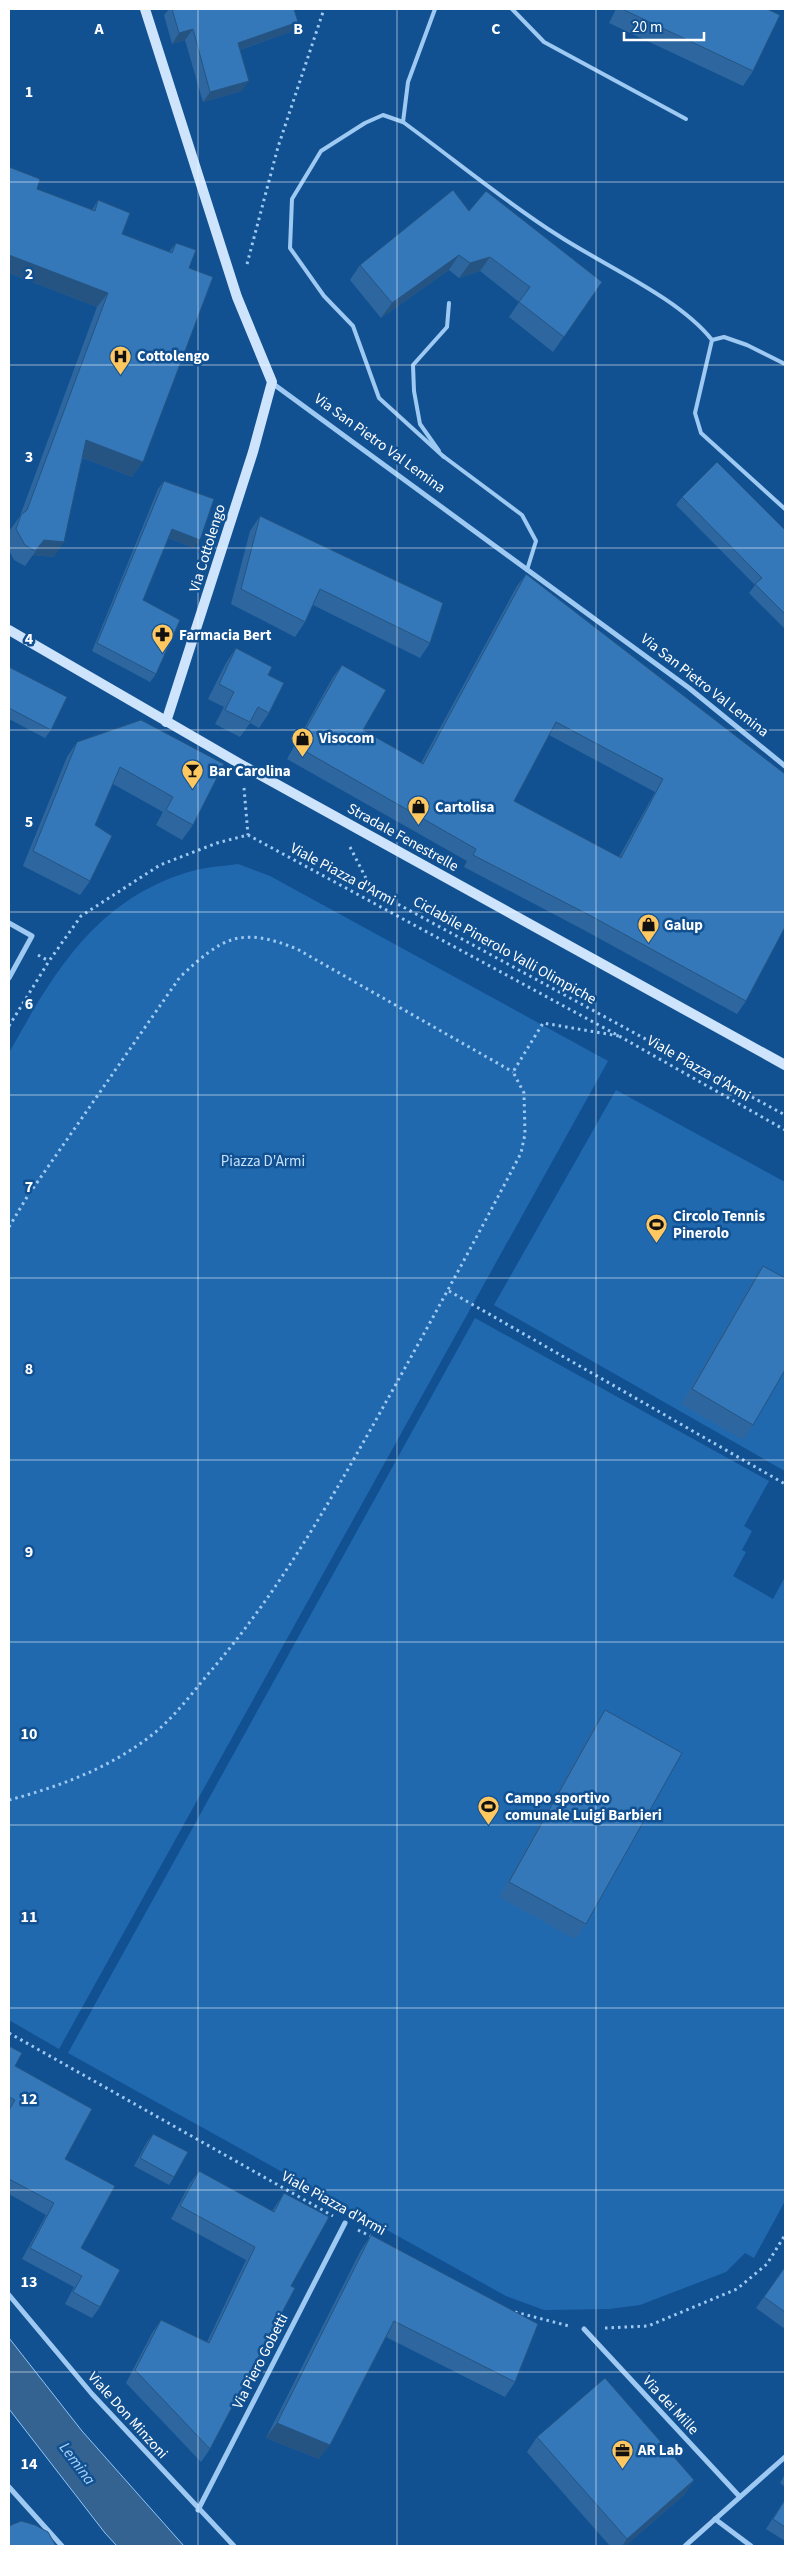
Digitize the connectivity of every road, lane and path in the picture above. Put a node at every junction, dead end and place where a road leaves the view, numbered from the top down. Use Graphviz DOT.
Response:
graph roads {
  1 [pos="144,9"];
  2 [pos="324,9"];
  3 [pos="435,9"];
  4 [pos="512,9"];
  5 [pos="686,119"];
  6 [pos="403,122"];
  7 [pos="236,298"];
  8 [pos="449,303"];
  9 [pos="712,340"];
  10 [pos="785,364"];
  11 [pos="272,382"];
  12 [pos="444,457"];
  13 [pos="785,509"];
  14 [pos="527,570"];
  15 [pos="9,630"];
  16 [pos="166,722"];
  17 [pos="242,765"];
  18 [pos="785,766"];
  19 [pos="248,835"];
  20 [pos="348,844"];
  21 [pos="9,923"];
  22 [pos="9,978"];
  23 [pos="9,1026"];
  24 [pos="619,1036"];
  25 [pos="785,1065"];
  26 [pos="513,1072"];
  27 [pos="785,1116"];
  28 [pos="785,1130"];
  29 [pos="9,1228"];
  30 [pos="449,1291"];
  31 [pos="785,1484"];
  32 [pos="9,1800"];
  33 [pos="9,2033"];
  34 [pos="345,2223"];
  35 [pos="785,2234"];
  36 [pos="379,2241"];
  37 [pos="9,2295"];
  38 [pos="508,2311"];
  39 [pos="584,2329"];
  40 [pos="785,2457"];
  41 [pos="9,2487"];
  42 [pos="740,2497"];
  43 [pos="198,2510"];
  44 [pos="715,2519"];
  45 [pos="62,2546"];
  46 [pos="234,2546"];
  47 [pos="685,2546"];
  48 [pos="751,2546"];
  1 -- 7 [label="main road"];
  2 -- 7 [label="path"];
  3 -- 6 [label="lane"];
  4 -- 5 [label="lane"];
  6 -- 9 [label="lane"];
  6 -- 12 [label="lane"];
  7 -- 11 [label="main road"];
  8 -- 12 [label="lane"];
  9 -- 10 [label="lane"];
  9 -- 13 [label="lane"];
  11 -- 14 [label="street, Via San Pietro Val Lemina"];
  11 -- 16 [label="main road, Via Cottolengo"];
  12 -- 14 [label="lane"];
  14 -- 18 [label="street, Via San Pietro Val Lemina"];
  15 -- 16 [label="main road, Stradale Fenestrelle"];
  16 -- 17 [label="main road, Stradale Fenestrelle"];
  17 -- 19 [label="path"];
  17 -- 25 [label="main road, Stradale Fenestrelle"];
  19 -- 23 [label="path"];
  19 -- 24 [label="path, Viale Piazza d'Armi"];
  20 -- 27 [label="path, Ciclabile Pinerolo Valli Olimpiche"];
  21 -- 22 [label="street"];
  24 -- 26 [label="path"];
  24 -- 28 [label="path, Viale Piazza d'Armi"];
  26 -- 29 [label="path"];
  26 -- 30 [label="path"];
  30 -- 31 [label="path"];
  30 -- 32 [label="path"];
  33 -- 34 [label="path, Viale Piazza d'Armi"];
  34 -- 36 [label="path, Viale Piazza d'Armi"];
  34 -- 43 [label="street, Via Piero Gobetti"];
  35 -- 39 [label="path"];
  37 -- 43 [label="street, Viale Don Minzoni"];
  38 -- 39 [label="path"];
  39 -- 42 [label="street, Via dei Mille"];
  40 -- 42 [label="street"];
  41 -- 45 [label="street"];
  42 -- 44 [label="street"];
  43 -- 46 [label="street, Viale Don Minzoni"];
  44 -- 47 [label="street"];
  44 -- 48 [label="street"];
}
